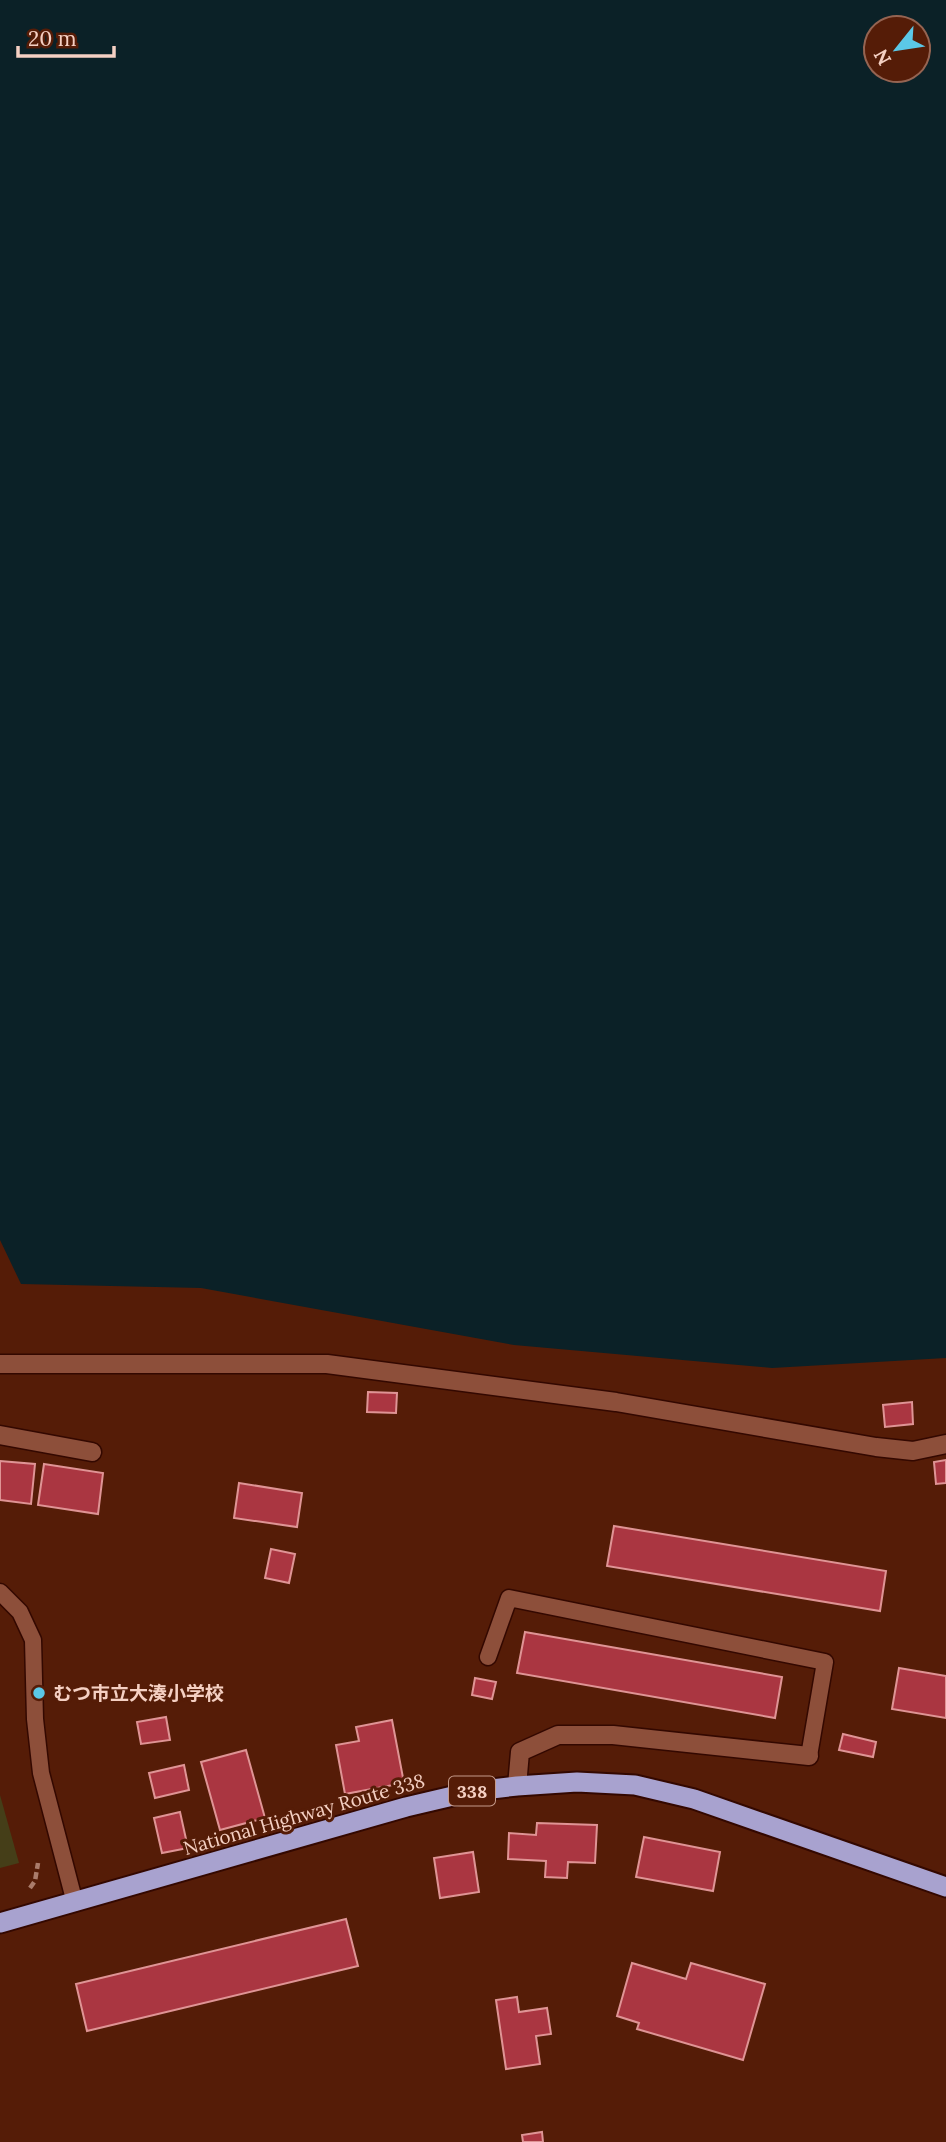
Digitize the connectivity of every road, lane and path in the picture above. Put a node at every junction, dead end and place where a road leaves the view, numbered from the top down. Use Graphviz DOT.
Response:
graph roads {
  1 [pos="0,1364"];
  2 [pos="0,1435"];
  3 [pos="946,1444"];
  4 [pos="92,1452"];
  5 [pos="0,1592"];
  6 [pos="488,1657"];
  7 [pos="809,1756"];
  8 [pos="517,1786"];
  9 [pos="946,1887"];
  10 [pos="75,1903"];
  11 [pos="0,1923"];
  1 -- 3 [label="street"];
  2 -- 4 [label="street"];
  5 -- 10 [label="lane"];
  6 -- 7 [label="lane"];
  7 -- 8 [label="street"];
  8 -- 9 [label="highway, National Highway Route 338 / 338"];
  8 -- 10 [label="highway, National Highway Route 338 / 338"];
  10 -- 11 [label="highway, National Highway Route 338 / 338"];
}
